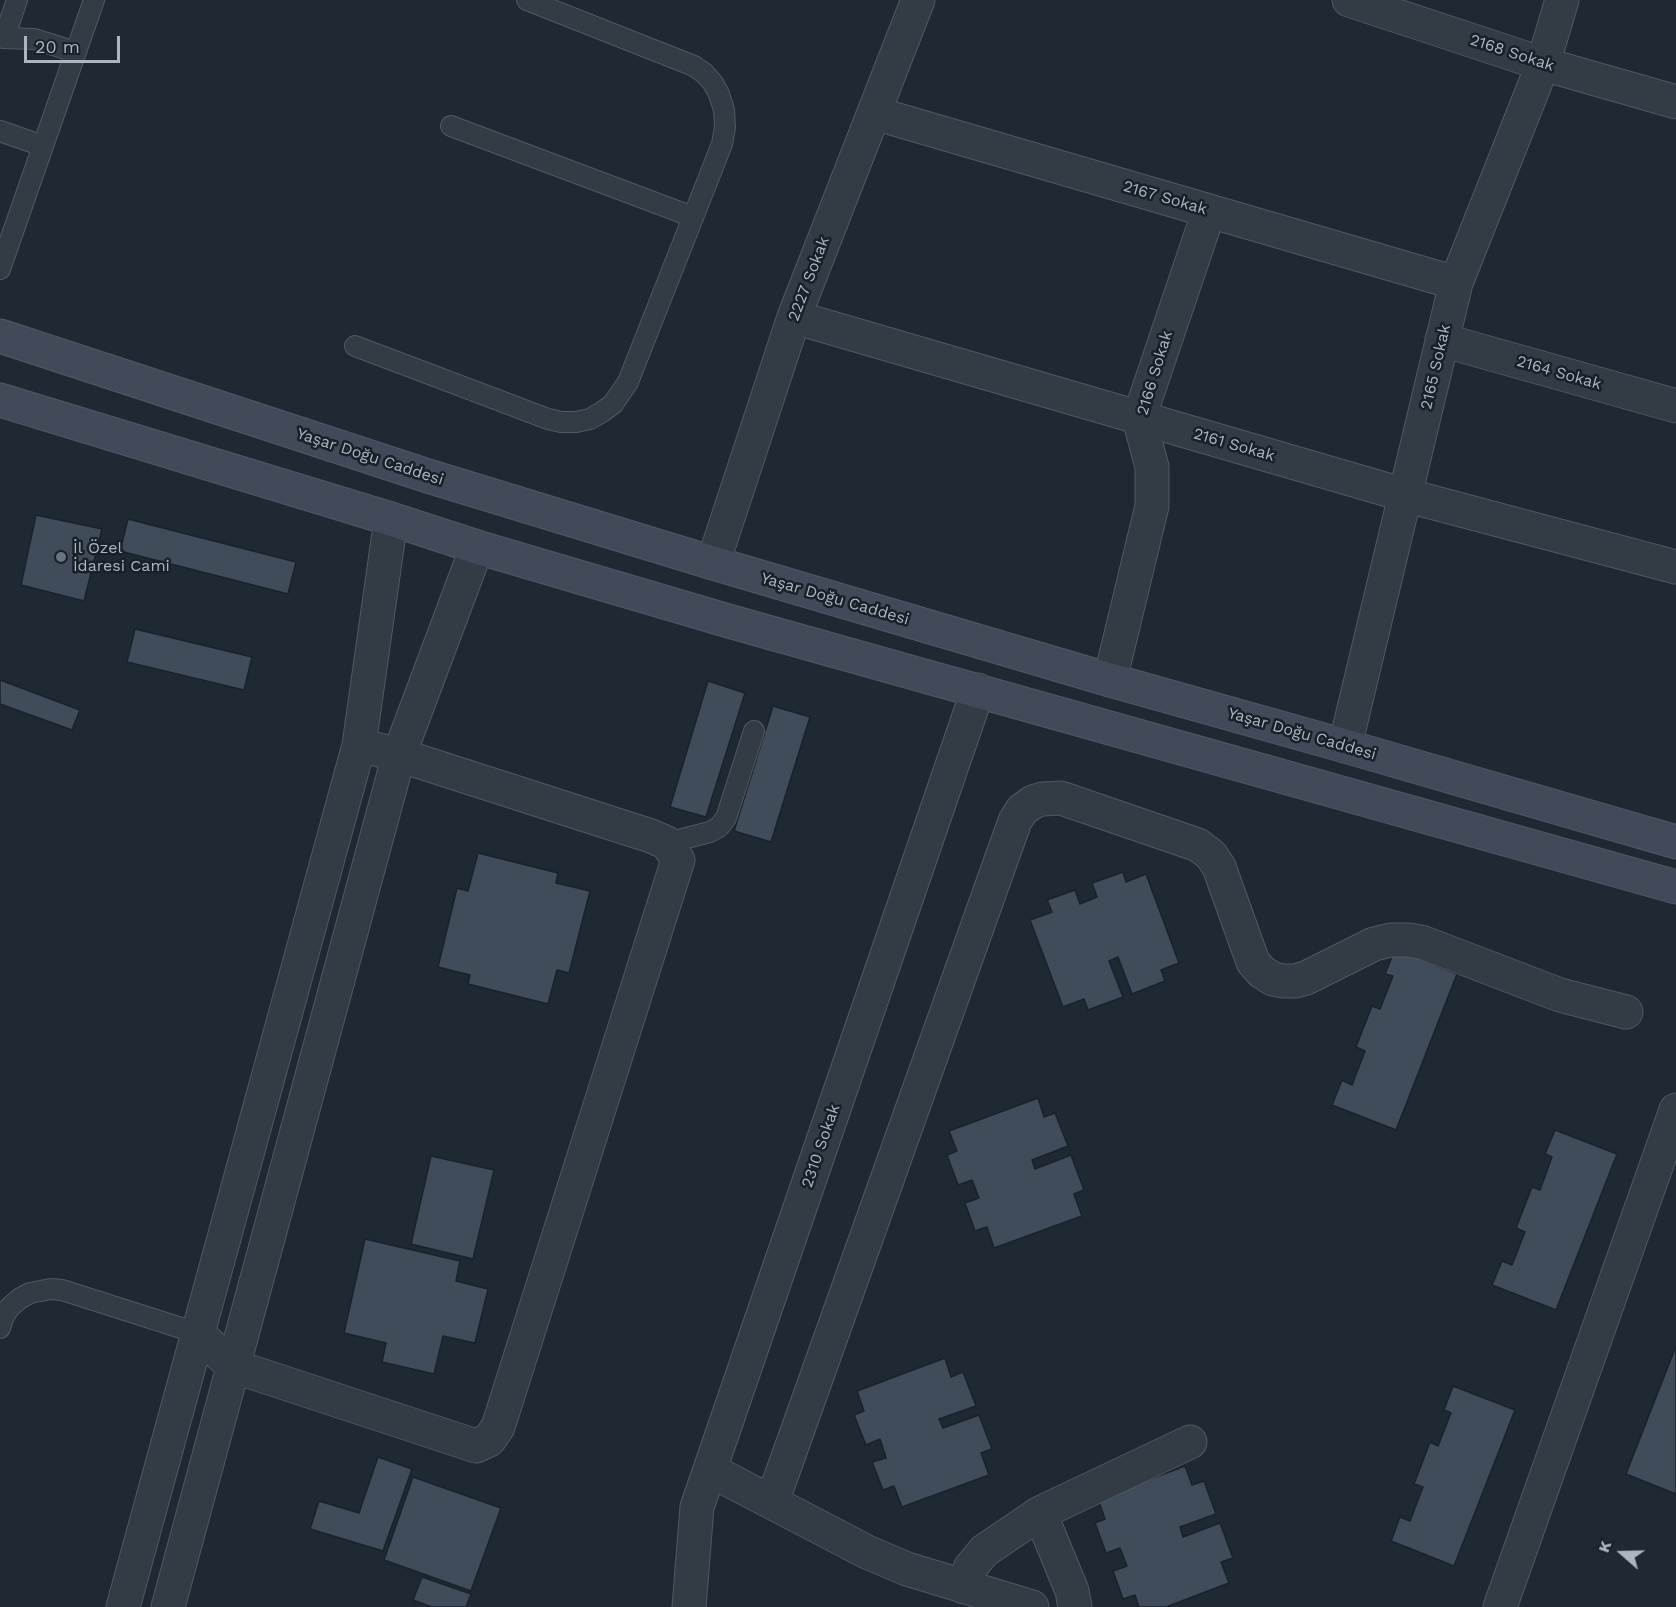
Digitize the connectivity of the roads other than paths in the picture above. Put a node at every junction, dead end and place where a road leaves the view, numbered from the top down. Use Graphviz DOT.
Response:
graph roads {
  1 [pos="17,0"];
  2 [pos="94,0"];
  3 [pos="527,0"];
  4 [pos="918,0"];
  5 [pos="1349,0"];
  6 [pos="1562,0"];
  7 [pos="2,38"];
  8 [pos="76,52"];
  9 [pos="1543,64"];
  10 [pos="1676,102"];
  11 [pos="874,113"];
  12 [pos="451,126"];
  13 [pos="0,131"];
  14 [pos="43,146"];
  15 [pos="1209,211"];
  16 [pos="693,217"];
  17 [pos="0,269"];
  18 [pos="1456,283"];
  19 [pos="794,317"];
  20 [pos="0,336"];
  21 [pos="1443,340"];
  22 [pos="356,346"];
  23 [pos="0,400"];
  24 [pos="1676,406"];
  25 [pos="1139,418"];
  26 [pos="1405,495"];
  27 [pos="391,519"];
  28 [pos="477,547"];
  29 [pos="713,563"];
  30 [pos="1676,567"];
  31 [pos="1110,680"];
  32 [pos="978,690"];
  33 [pos="754,731"];
  34 [pos="359,745"];
  35 [pos="1345,746"];
  36 [pos="399,755"];
  37 [pos="1676,842"];
  38 [pos="667,843"];
  39 [pos="1676,887"];
  40 [pos="1626,1011"];
  41 [pos="1676,1110"];
  42 [pos="0,1328"];
  43 [pos="197,1333"];
  44 [pos="233,1366"];
  45 [pos="1190,1442"];
  46 [pos="710,1470"];
  47 [pos="772,1502"];
  48 [pos="1040,1514"];
  49 [pos="964,1587"];
  50 [pos="123,1607"];
  51 [pos="168,1607"];
  52 [pos="689,1607"];
  53 [pos="1032,1607"];
  54 [pos="1075,1607"];
  55 [pos="1500,1607"];
  1 -- 7 [label="lane"];
  2 -- 8 [label="lane"];
  3 -- 16 [label="lane"];
  4 -- 11 [label="street, 2227 Sokak"];
  5 -- 9 [label="street, 2168 Sokak"];
  6 -- 9 [label="street, 2165 Sokak"];
  7 -- 8 [label="lane"];
  8 -- 14 [label="lane"];
  9 -- 10 [label="street, 2168 Sokak"];
  9 -- 18 [label="street, 2165 Sokak"];
  11 -- 15 [label="street, 2167 Sokak"];
  11 -- 19 [label="street, 2227 Sokak"];
  12 -- 16 [label="lane"];
  13 -- 14 [label="lane"];
  14 -- 17 [label="lane"];
  15 -- 18 [label="street, 2167 Sokak"];
  15 -- 25 [label="street, 2166 Sokak"];
  16 -- 22 [label="lane"];
  18 -- 21 [label="street, 2165 Sokak"];
  19 -- 25 [label="street, 2161 Sokak"];
  19 -- 29 [label="street, 2227 Sokak"];
  20 -- 29 [label="main road, Yaşar Doğu Caddesi"];
  21 -- 24 [label="street, 2164 Sokak"];
  21 -- 26 [label="street, 2165 Sokak"];
  23 -- 27 [label="main road"];
  25 -- 26 [label="street, 2161 Sokak"];
  25 -- 31 [label="street, 2166 Sokak"];
  26 -- 30 [label="street, 2161 Sokak"];
  26 -- 35 [label="street, 2165 Sokak"];
  27 -- 28 [label="main road"];
  27 -- 34 [label="street"];
  28 -- 32 [label="main road"];
  28 -- 36 [label="street"];
  29 -- 31 [label="main road, Yaşar Doğu Caddesi"];
  31 -- 35 [label="main road, Yaşar Doğu Caddesi"];
  32 -- 39 [label="main road"];
  32 -- 46 [label="street, 2310 Sokak"];
  33 -- 38 [label="lane"];
  34 -- 36 [label="street"];
  34 -- 43 [label="street"];
  35 -- 37 [label="main road, Yaşar Doğu Caddesi"];
  36 -- 38 [label="street"];
  36 -- 44 [label="street"];
  38 -- 44 [label="street"];
  40 -- 47 [label="street"];
  41 -- 55 [label="street"];
  42 -- 43 [label="lane"];
  43 -- 44 [label="street"];
  43 -- 50 [label="street"];
  44 -- 51 [label="street"];
  45 -- 48 [label="street"];
  46 -- 47 [label="street"];
  46 -- 52 [label="street, 2310 Sokak"];
  47 -- 49 [label="street"];
  48 -- 49 [label="street"];
  48 -- 54 [label="street"];
  49 -- 53 [label="street"];
}
